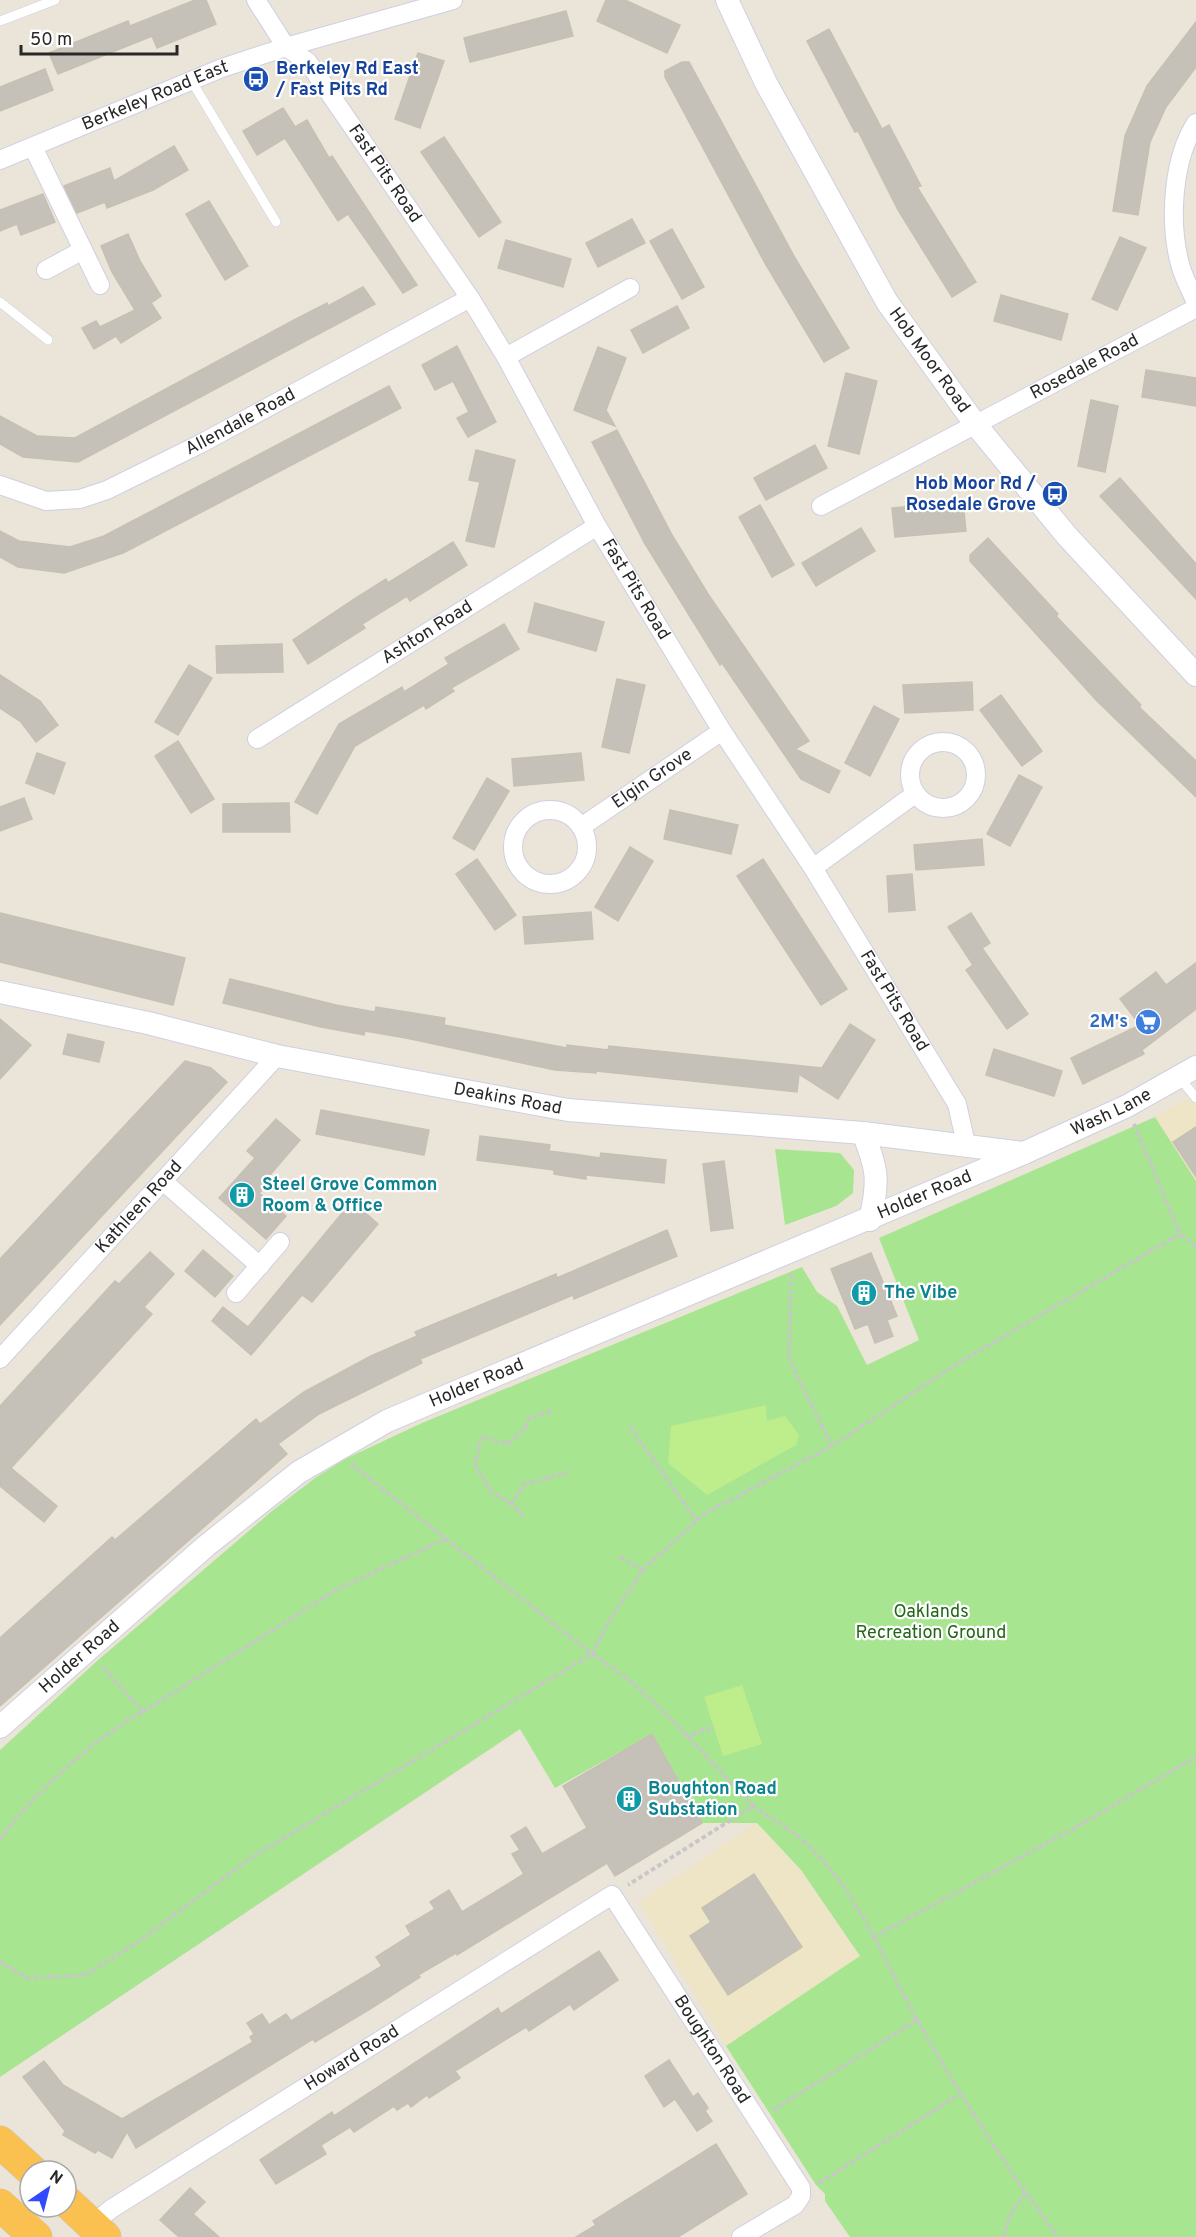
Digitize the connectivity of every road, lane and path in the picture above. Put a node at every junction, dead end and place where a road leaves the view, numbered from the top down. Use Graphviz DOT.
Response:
graph roads {
  1 [pos="56,0"];
  2 [pos="256,0"];
  3 [pos="453,0"];
  4 [pos="727,0"];
  5 [pos="0,21"];
  6 [pos="286,47"];
  7 [pos="191,80"];
  8 [pos="1196,123"];
  9 [pos="33,147"];
  10 [pos="0,160"];
  11 [pos="276,222"];
  12 [pos="83,250"];
  13 [pos="46,270"];
  14 [pos="100,285"];
  15 [pos="630,288"];
  16 [pos="470,298"];
  17 [pos="0,302"];
  18 [pos="1196,303"];
  19 [pos="1196,308"];
  20 [pos="48,340"];
  21 [pos="506,357"];
  22 [pos="976,425"];
  23 [pos="0,485"];
  24 [pos="821,506"];
  25 [pos="597,526"];
  26 [pos="1196,675"];
  27 [pos="722,731"];
  28 [pos="257,739"];
  29 [pos="915,794"];
  30 [pos="581,827"];
  31 [pos="813,868"];
  32 [pos="0,992"];
  33 [pos="277,1056"];
  34 [pos="1187,1072"];
  35 [pos="1196,1098"];
  36 [pos="1127,1106"];
  37 [pos="863,1133"];
  38 [pos="966,1144"];
  39 [pos="1024,1153"];
  40 [pos="164,1182"];
  41 [pos="870,1220"];
  42 [pos="1180,1234"];
  43 [pos="279,1242"];
  44 [pos="1196,1246"];
  45 [pos="792,1252"];
  46 [pos="261,1266"];
  47 [pos="236,1293"];
  48 [pos="0,1359"];
  49 [pos="551,1411"];
  50 [pos="630,1427"];
  51 [pos="832,1446"];
  52 [pos="336,1448"];
  53 [pos="568,1472"];
  54 [pos="512,1504"];
  55 [pos="523,1516"];
  56 [pos="696,1520"];
  57 [pos="445,1539"];
  58 [pos="620,1557"];
  59 [pos="643,1570"];
  60 [pos="87,1652"];
  61 [pos="592,1654"];
  62 [pos="143,1712"];
  63 [pos="0,1727"];
  64 [pos="714,1727"];
  65 [pos="685,1736"];
  66 [pos="1196,1757"];
  67 [pos="753,1806"];
  68 [pos="0,1840"];
  69 [pos="612,1895"];
  70 [pos="874,1937"];
  71 [pos="0,1962"];
  72 [pos="917,2020"];
  73 [pos="960,2094"];
  74 [pos="757,2120"];
  75 [pos="0,2142"];
  76 [pos="19,2159"];
  77 [pos="1025,2193"];
  78 [pos="798,2200"];
  79 [pos="0,2205"];
  80 [pos="78,2212"];
  81 [pos="99,2231"];
  82 [pos="36,2237"];
  83 [pos="741,2237"];
  84 [pos="1003,2237"];
  85 [pos="1058,2237"];
  1 -- 5 [label="lane"];
  2 -- 6 [label="street"];
  3 -- 6 [label="street, Berkeley Road East"];
  4 -- 22 [label="street, Hob Moor Road"];
  6 -- 7 [label="street, Berkeley Road East"];
  6 -- 16 [label="street, Fast Pits Road"];
  7 -- 9 [label="street, Berkeley Road East"];
  7 -- 11 [label="lane"];
  8 -- 18 [label="street"];
  9 -- 10 [label="street, Berkeley Road East"];
  9 -- 12 [label="street"];
  12 -- 13 [label="street"];
  12 -- 14 [label="street"];
  15 -- 21 [label="street"];
  16 -- 21 [label="street, Fast Pits Road"];
  16 -- 23 [label="street, Allendale Road"];
  17 -- 20 [label="lane"];
  19 -- 22 [label="street, Rosedale Road"];
  21 -- 25 [label="street, Fast Pits Road"];
  22 -- 24 [label="street, Rosedale Road"];
  22 -- 26 [label="street, Hob Moor Road"];
  25 -- 27 [label="street, Fast Pits Road"];
  25 -- 28 [label="street, Ashton Road"];
  27 -- 30 [label="street, Elgin Grove"];
  27 -- 31 [label="street, Fast Pits Road"];
  29 -- 31 [label="street"];
  30 -- 30 [label="street"];
  31 -- 38 [label="street, Fast Pits Road"];
  32 -- 33 [label="street, Deakins Road"];
  33 -- 37 [label="street, Deakins Road"];
  33 -- 40 [label="street, Kathleen Road"];
  34 -- 35 [label="lane"];
  34 -- 36 [label="street, Wash Lane"];
  36 -- 39 [label="street, Wash Lane"];
  36 -- 42 [label="path"];
  37 -- 38 [label="street, Deakins Road"];
  37 -- 41 [label="street"];
  38 -- 39 [label="street, Deakins Road"];
  39 -- 41 [label="street, Holder Road"];
  40 -- 46 [label="street"];
  40 -- 48 [label="street, Kathleen Road"];
  41 -- 45 [label="street, Holder Road"];
  42 -- 44 [label="path"];
  42 -- 51 [label="path"];
  43 -- 46 [label="street"];
  45 -- 51 [label="path"];
  45 -- 52 [label="street, Holder Road"];
  46 -- 47 [label="street"];
  49 -- 54 [label="path"];
  50 -- 56 [label="path"];
  51 -- 56 [label="path"];
  52 -- 57 [label="path"];
  52 -- 60 [label="street, Holder Road"];
  53 -- 54 [label="path"];
  54 -- 55 [label="path"];
  56 -- 59 [label="path"];
  57 -- 61 [label="path"];
  57 -- 62 [label="path"];
  58 -- 59 [label="path"];
  59 -- 61 [label="path"];
  60 -- 62 [label="path"];
  60 -- 63 [label="street, Holder Road"];
  61 -- 65 [label="path"];
  61 -- 71 [label="path"];
  62 -- 68 [label="path"];
  64 -- 65 [label="path"];
  65 -- 67 [label="path"];
  66 -- 70 [label="path"];
  67 -- 69 [label="path"];
  67 -- 70 [label="path"];
  69 -- 74 [label="street, Boughton Road"];
  69 -- 81 [label="street, Howard Road"];
  70 -- 72 [label="path"];
  72 -- 73 [label="path"];
  72 -- 74 [label="path"];
  73 -- 77 [label="path"];
  73 -- 78 [label="path"];
  74 -- 78 [label="street, Boughton Road"];
  75 -- 76 [label="highway"];
  77 -- 84 [label="path"];
  77 -- 85 [label="path"];
  78 -- 83 [label="street"];
  79 -- 82 [label="highway"];
  80 -- 81 [label="highway"];
}
